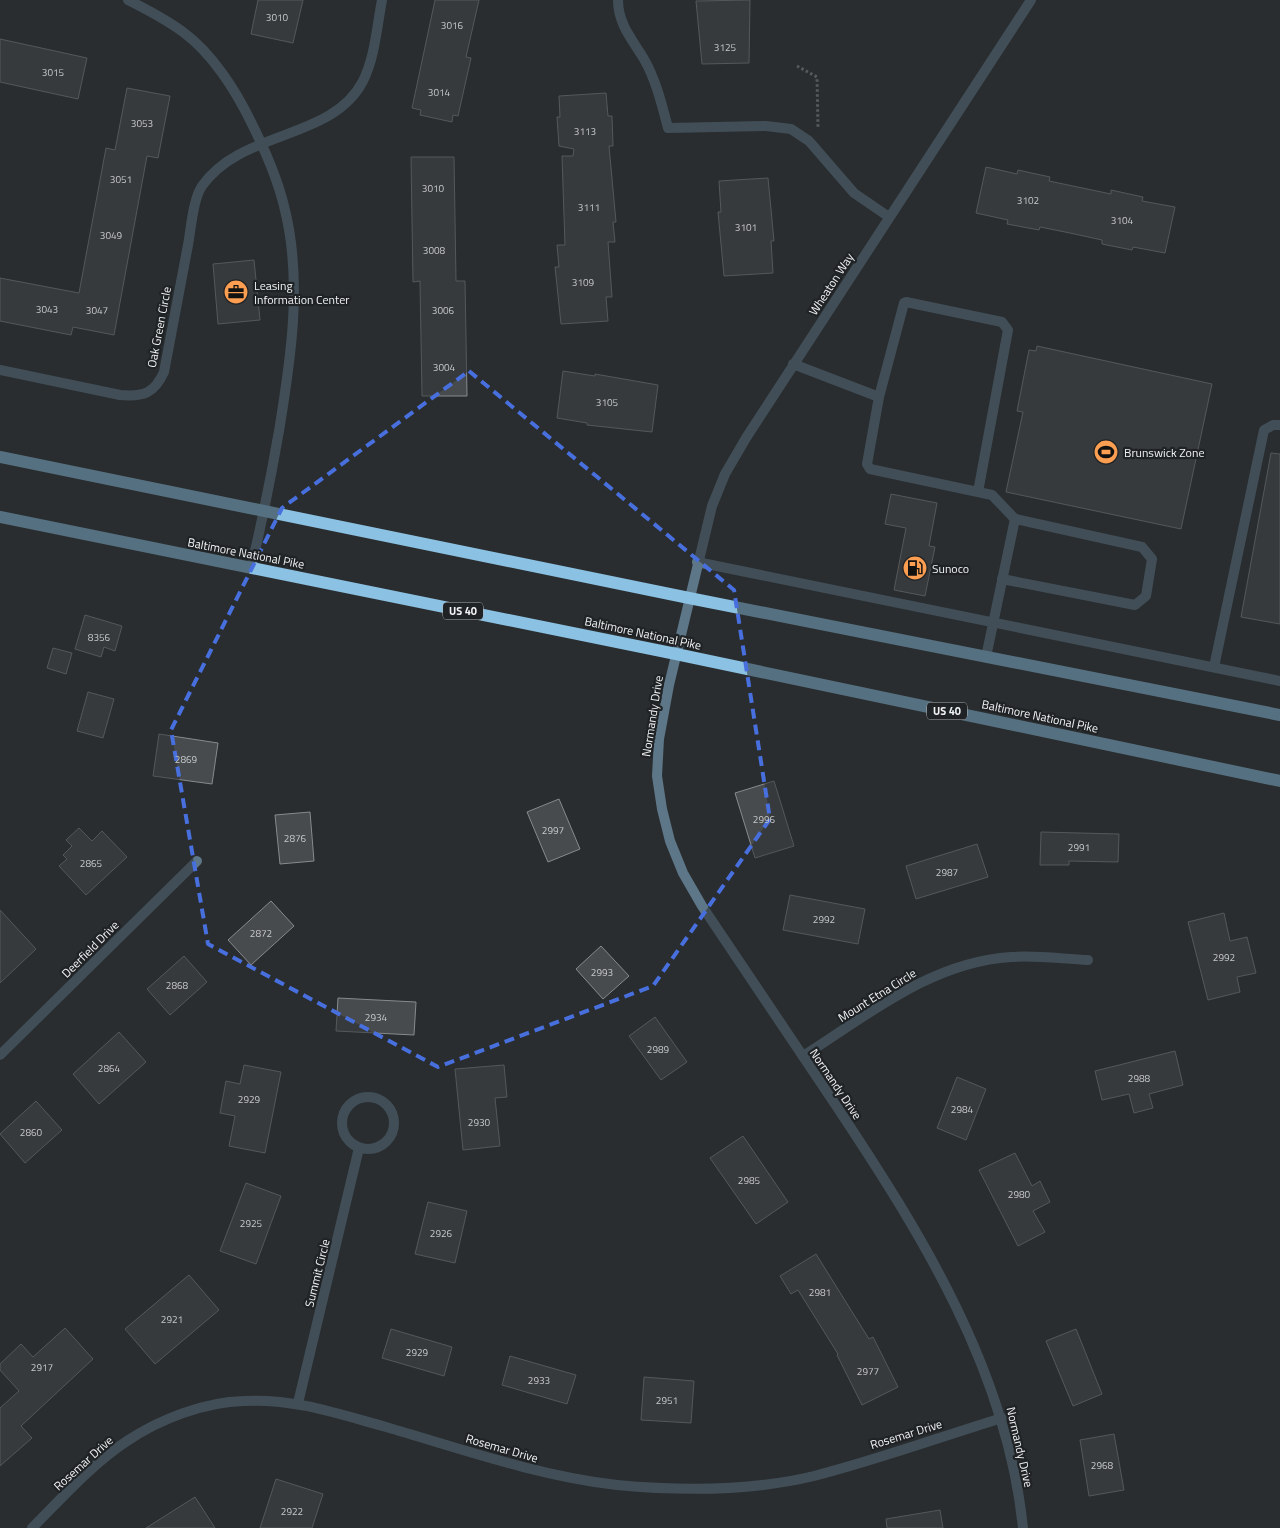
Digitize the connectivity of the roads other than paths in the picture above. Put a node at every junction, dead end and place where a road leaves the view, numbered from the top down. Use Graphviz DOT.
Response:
graph roads {
  1 [pos="128,0"];
  2 [pos="382,0"];
  3 [pos="618,0"];
  4 [pos="1031,0"];
  5 [pos="262,142"];
  6 [pos="889,216"];
  7 [pos="793,364"];
  8 [pos="0,370"];
  9 [pos="879,397"];
  10 [pos="1280,426"];
  11 [pos="0,457"];
  12 [pos="978,492"];
  13 [pos="265,512"];
  14 [pos="0,517"];
  15 [pos="1015,519"];
  16 [pos="697,562"];
  17 [pos="251,568"];
  18 [pos="1002,579"];
  19 [pos="689,598"];
  20 [pos="994,622"];
  21 [pos="676,654"];
  22 [pos="986,657"];
  23 [pos="1214,667"];
  24 [pos="1280,681"];
  25 [pos="1280,716"];
  26 [pos="1280,781"];
  27 [pos="197,860"];
  28 [pos="1088,960"];
  29 [pos="0,1055"];
  30 [pos="803,1056"];
  31 [pos="359,1148"];
  32 [pos="298,1403"];
  33 [pos="1002,1418"];
  34 [pos="32,1528"];
  35 [pos="1023,1528"];
  1 -- 5 [label="street"];
  2 -- 5 [label="street, Oak Green Circle"];
  3 -- 6 [label="street"];
  4 -- 6 [label="street, Wheaton Way"];
  5 -- 8 [label="street, Oak Green Circle"];
  5 -- 13 [label="street"];
  6 -- 7 [label="street, Wheaton Way"];
  7 -- 9 [label="street"];
  7 -- 16 [label="street, Wheaton Way"];
  9 -- 12 [label="street"];
  9 -- 12 [label="street"];
  10 -- 23 [label="street"];
  11 -- 13 [label="main road"];
  12 -- 15 [label="street"];
  13 -- 17 [label="street"];
  13 -- 19 [label="main road"];
  14 -- 17 [label="main road, Baltimore National Pike / US 40"];
  15 -- 18 [label="street"];
  15 -- 18 [label="street"];
  16 -- 19 [label="street, Wheaton Way"];
  16 -- 20 [label="street"];
  17 -- 21 [label="main road, Baltimore National Pike / US 40"];
  18 -- 20 [label="street"];
  19 -- 21 [label="street, Normandy Drive"];
  19 -- 22 [label="main road"];
  20 -- 22 [label="street"];
  20 -- 23 [label="street"];
  21 -- 26 [label="main road, Baltimore National Pike / US 40"];
  21 -- 30 [label="street, Normandy Drive"];
  22 -- 25 [label="main road"];
  23 -- 24 [label="street"];
  27 -- 29 [label="street, Deerfield Drive"];
  28 -- 30 [label="street, Mount Etna Circle"];
  30 -- 33 [label="street, Normandy Drive"];
  31 -- 31 [label="street"];
  31 -- 32 [label="street, Summit Circle"];
  32 -- 33 [label="street, Rosemar Drive"];
  32 -- 34 [label="street, Rosemar Drive"];
  33 -- 35 [label="street, Normandy Drive"];
}
